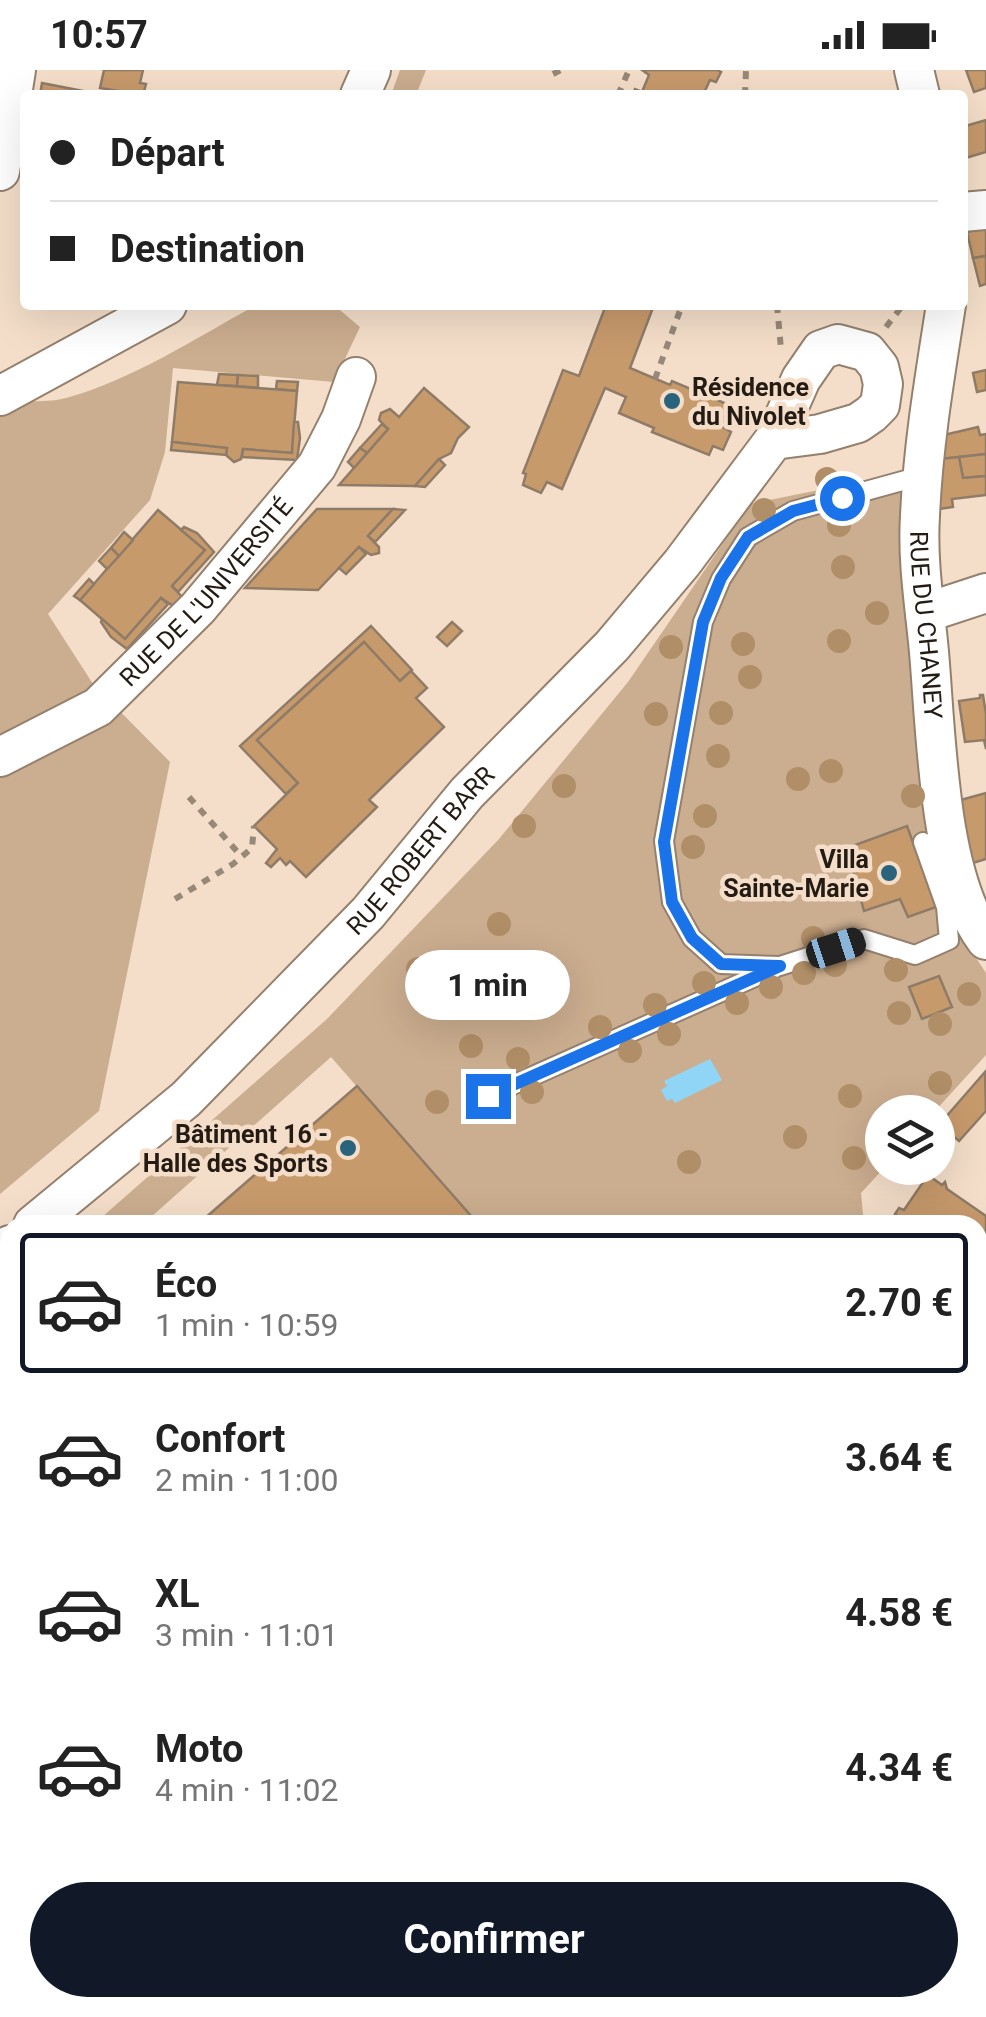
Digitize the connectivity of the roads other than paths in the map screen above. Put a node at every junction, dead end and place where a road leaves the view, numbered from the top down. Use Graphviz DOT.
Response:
graph roads {
  1 [pos="16,70"];
  2 [pos="0,171"];
  3 [pos="158,310"];
  4 [pos="945,310"];
  5 [pos="356,377"];
  6 [pos="0,396"];
  7 [pos="774,440"];
  8 [pos="924,474"];
  9 [pos="986,592"];
  10 [pos="925,613"];
  11 [pos="0,757"];
  12 [pos="923,842"];
  13 [pos="986,940"];
  14 [pos="780,966"];
  15 [pos="488,1096"];
  16 [pos="45,1215"];
  1 -- 2 [label="street"];
  3 -- 6 [label="street"];
  4 -- 8 [label="street, RUE DU CHANEY"];
  5 -- 11 [label="street, RUE DE L'UNIVERSITÉ"];
  7 -- 16 [label="street, RUE ROBERT BARR"];
  8 -- 10 [label="street, RUE DU CHANEY"];
  8 -- 14 [label="lane"];
  9 -- 10 [label="street"];
  10 -- 13 [label="street, RUE DU CHANEY"];
  12 -- 14 [label="lane"];
  14 -- 15 [label="lane"];
}
